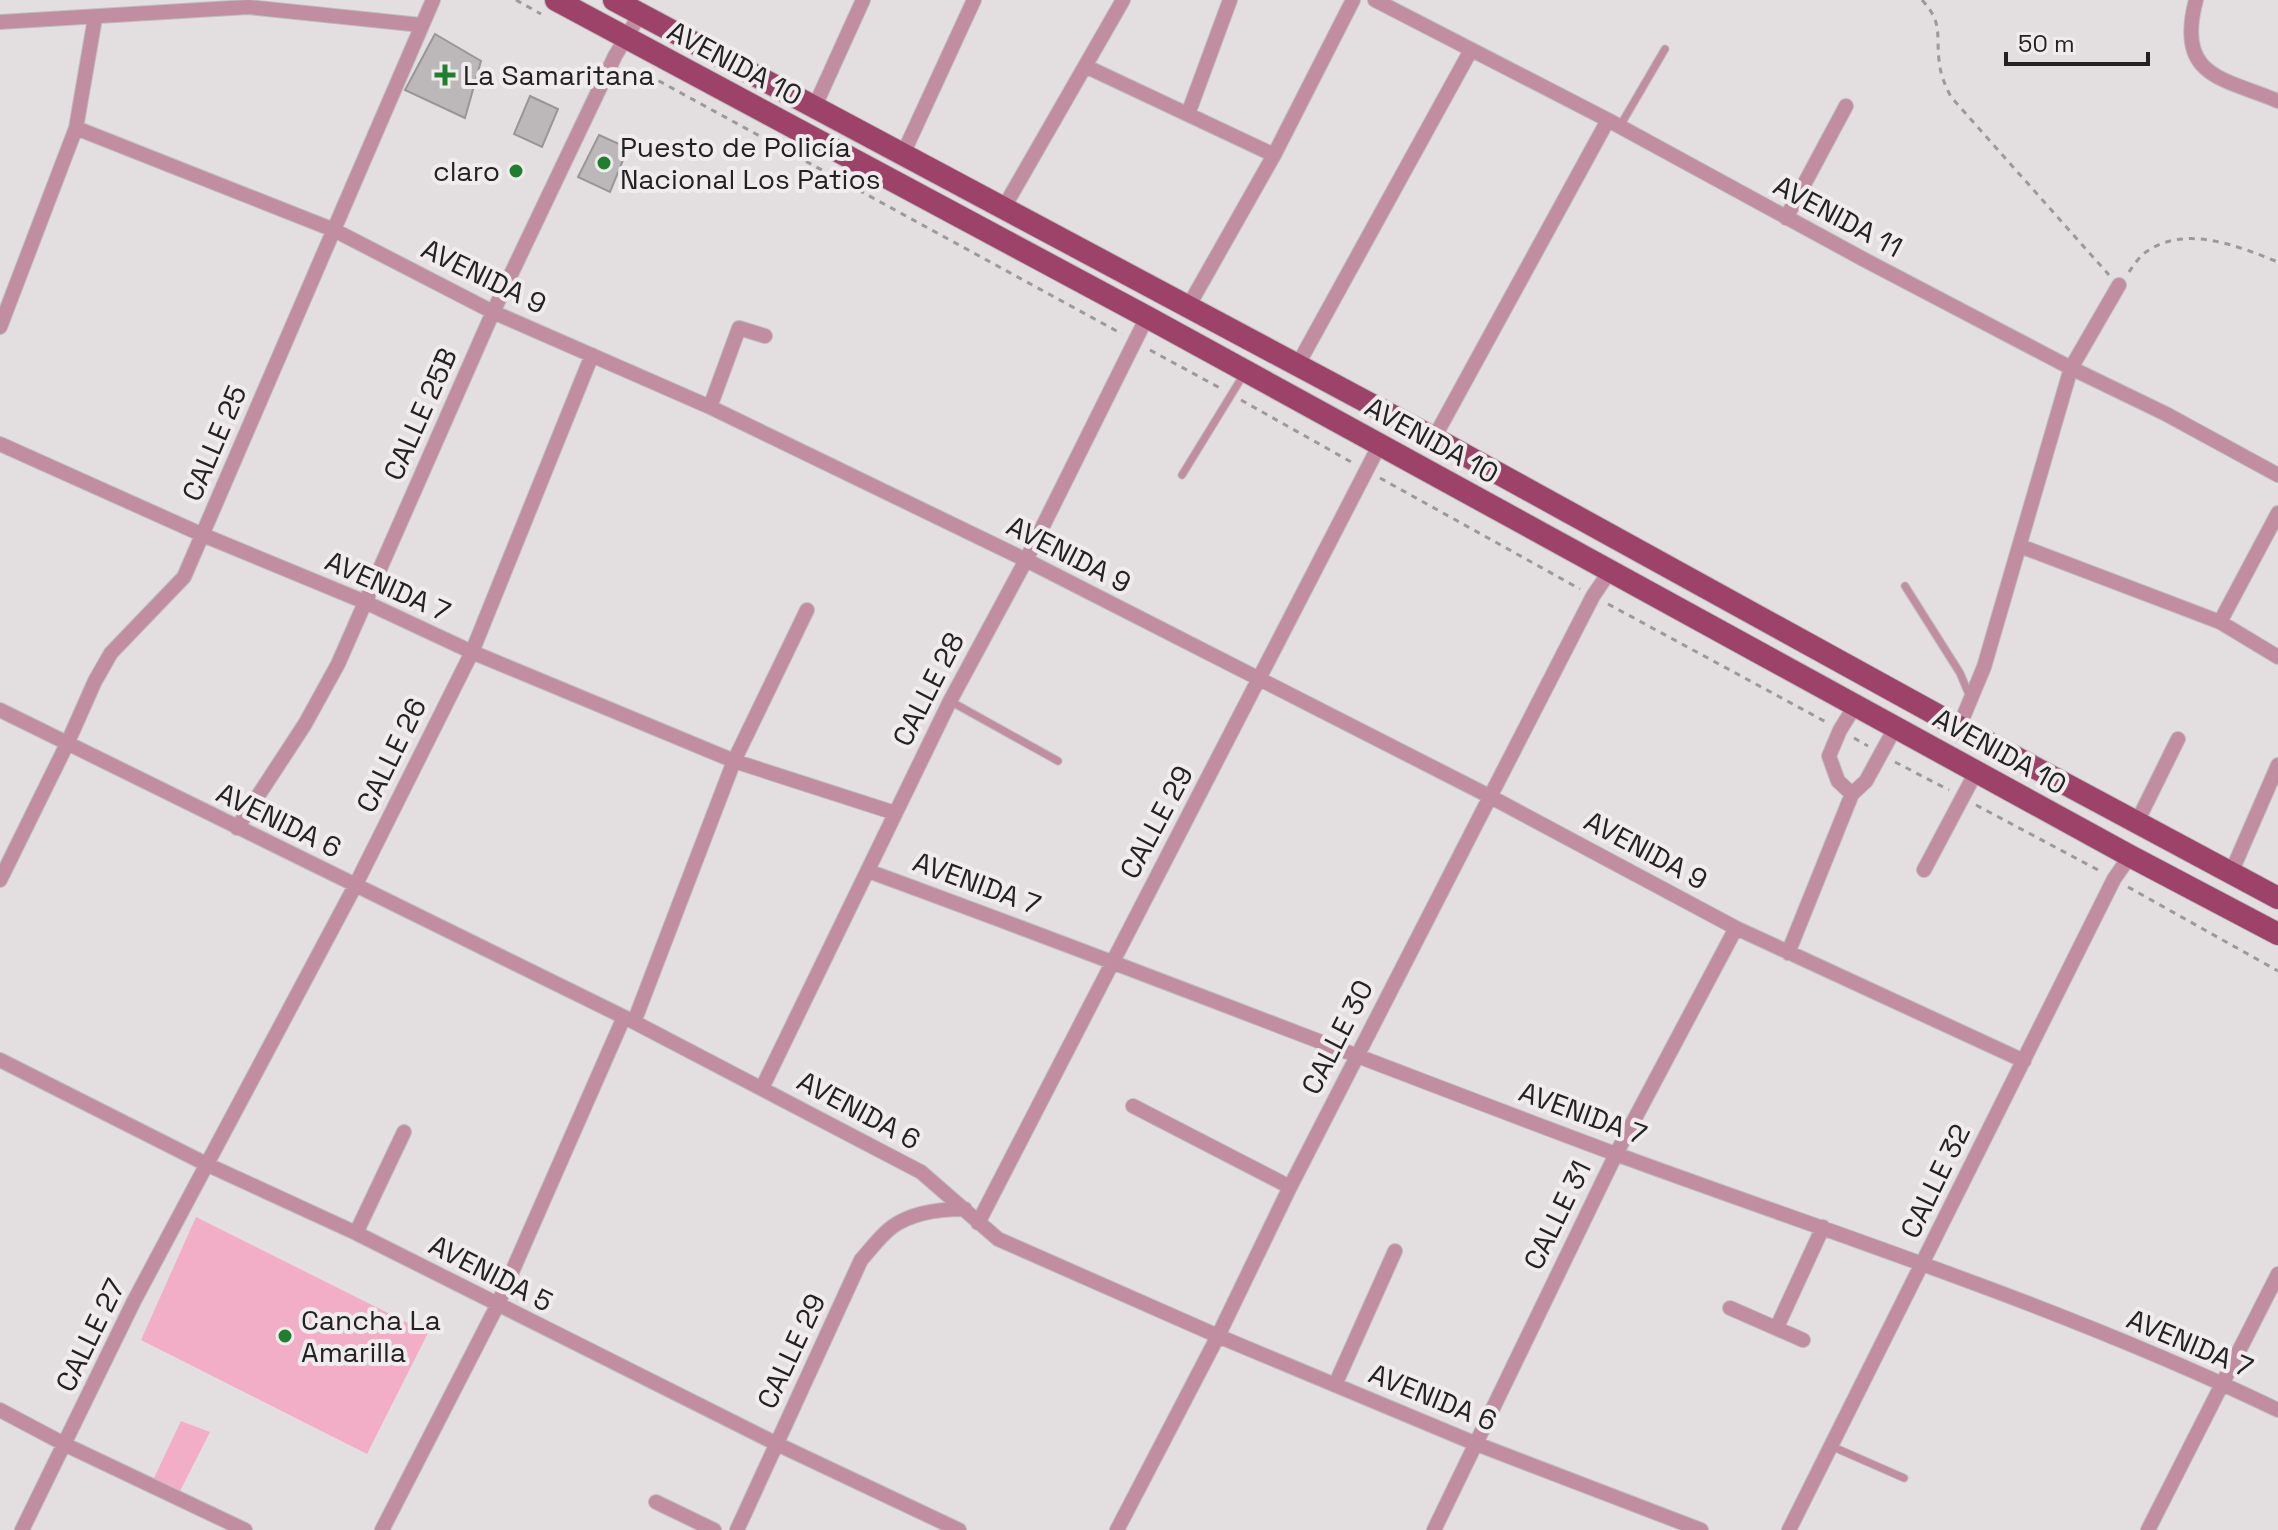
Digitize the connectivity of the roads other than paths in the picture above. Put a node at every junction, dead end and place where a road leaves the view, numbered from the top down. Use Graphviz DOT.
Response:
graph roads {
  1 [pos="433,0"];
  2 [pos="614,0"];
  3 [pos="863,0"];
  4 [pos="974,0"];
  5 [pos="1123,0"];
  6 [pos="1230,0"];
  7 [pos="1353,0"];
  8 [pos="1375,0"];
  9 [pos="2196,0"];
  10 [pos="549,7"];
  11 [pos="640,14"];
  12 [pos="95,18"];
  13 [pos="0,22"];
  14 [pos="421,25"];
  15 [pos="620,47"];
  16 [pos="1665,49"];
  17 [pos="1471,50"];
  18 [pos="1085,66"];
  19 [pos="2278,101"];
  20 [pos="1846,106"];
  21 [pos="814,108"];
  22 [pos="1188,114"];
  23 [pos="1614,123"];
  24 [pos="76,128"];
  25 [pos="903,154"];
  26 [pos="1274,155"];
  27 [pos="1003,209"];
  28 [pos="1786,218"];
  29 [pos="334,230"];
  30 [pos="2119,285"];
  31 [pos="1188,307"];
  32 [pos="493,312"];
  33 [pos="1147,317"];
  34 [pos="0,327"];
  35 [pos="765,336"];
  36 [pos="592,355"];
  37 [pos="1297,366"];
  38 [pos="2071,368"];
  39 [pos="1245,372"];
  40 [pos="710,407"];
  41 [pos="1434,438"];
  42 [pos="0,444"];
  43 [pos="1379,446"];
  44 [pos="1182,475"];
  45 [pos="2278,475"];
  46 [pos="2278,513"];
  47 [pos="203,535"];
  48 [pos="2020,546"];
  49 [pos="1026,560"];
  50 [pos="1610,571"];
  51 [pos="1905,586"];
  52 [pos="365,602"];
  53 [pos="807,610"];
  54 [pos="2220,622"];
  55 [pos="472,652"];
  56 [pos="2278,657"];
  57 [pos="1260,680"];
  58 [pos="1971,699"];
  59 [pos="950,701"];
  60 [pos="1855,706"];
  61 [pos="0,710"];
  62 [pos="1959,727"];
  63 [pos="1895,728"];
  64 [pos="2178,739"];
  65 [pos="67,744"];
  66 [pos="734,761"];
  67 [pos="1058,761"];
  68 [pos="2278,765"];
  69 [pos="1976,772"];
  70 [pos="1852,794"];
  71 [pos="1489,796"];
  72 [pos="895,813"];
  73 [pos="2137,822"];
  74 [pos="237,828"];
  75 [pos="2130,856"];
  76 [pos="1924,870"];
  77 [pos="868,871"];
  78 [pos="2231,873"];
  79 [pos="0,880"];
  80 [pos="355,886"];
  81 [pos="2278,898"];
  82 [pos="1736,928"];
  83 [pos="2278,934"];
  84 [pos="1788,953"];
  85 [pos="1113,960"];
  86 [pos="629,1020"];
  87 [pos="1357,1056"];
  88 [pos="0,1060"];
  89 [pos="2024,1061"];
  90 [pos="762,1088"];
  91 [pos="1133,1106"];
  92 [pos="404,1132"];
  93 [pos="1616,1154"];
  94 [pos="206,1164"];
  95 [pos="1290,1187"];
  96 [pos="965,1209"];
  97 [pos="978,1223"];
  98 [pos="1823,1227"];
  99 [pos="356,1233"];
  100 [pos="1395,1251"];
  101 [pos="1924,1263"];
  102 [pos="2278,1274"];
  103 [pos="497,1306"];
  104 [pos="1730,1308"];
  105 [pos="1777,1327"];
  106 [pos="1218,1336"];
  107 [pos="1803,1340"];
  108 [pos="2223,1383"];
  109 [pos="1335,1385"];
  110 [pos="0,1410"];
  111 [pos="2278,1410"];
  112 [pos="1474,1443"];
  113 [pos="777,1444"];
  114 [pos="66,1445"];
  115 [pos="1831,1446"];
  116 [pos="1904,1478"];
  117 [pos="656,1502"];
  118 [pos="22,1530"];
  119 [pos="245,1530"];
  120 [pos="382,1530"];
  121 [pos="714,1530"];
  122 [pos="737,1530"];
  123 [pos="959,1530"];
  124 [pos="1117,1530"];
  125 [pos="1434,1530"];
  126 [pos="1701,1530"];
  127 [pos="1789,1530"];
  128 [pos="2148,1530"];
  1 -- 14 [label="street, CALLE 25"];
  2 -- 11 [label="main road, AVENIDA 10"];
  3 -- 21 [label="street"];
  4 -- 25 [label="street"];
  5 -- 18 [label="street"];
  6 -- 22 [label="street"];
  7 -- 26 [label="street"];
  8 -- 17 [label="street, AVENIDA 11"];
  9 -- 19 [label="street"];
  10 -- 15 [label="main road, AVENIDA 10"];
  11 -- 15 [label="street, CALLE 25B"];
  11 -- 21 [label="main road, AVENIDA 10"];
  12 -- 13 [label="street"];
  12 -- 14 [label="street"];
  12 -- 24 [label="street"];
  14 -- 29 [label="street, CALLE 25"];
  15 -- 32 [label="street, CALLE 25B"];
  15 -- 33 [label="main road, AVENIDA 10"];
  16 -- 23 [label="lane"];
  17 -- 23 [label="street, AVENIDA 11"];
  17 -- 37 [label="street"];
  18 -- 22 [label="street"];
  18 -- 27 [label="street"];
  20 -- 28 [label="street"];
  21 -- 25 [label="main road, AVENIDA 10"];
  22 -- 26 [label="street"];
  23 -- 28 [label="street, AVENIDA 11"];
  23 -- 41 [label="street"];
  24 -- 29 [label="street, AVENIDA 9"];
  24 -- 34 [label="street"];
  25 -- 27 [label="main road, AVENIDA 10"];
  26 -- 31 [label="street"];
  27 -- 31 [label="main road, AVENIDA 10"];
  28 -- 38 [label="street, AVENIDA 11"];
  29 -- 32 [label="street, AVENIDA 9"];
  29 -- 47 [label="street, CALLE 25"];
  30 -- 38 [label="street"];
  31 -- 37 [label="main road, AVENIDA 10"];
  32 -- 36 [label="street, AVENIDA 9"];
  32 -- 52 [label="street, CALLE 25B"];
  33 -- 39 [label="main road, AVENIDA 10"];
  33 -- 49 [label="street, CALLE 28"];
  35 -- 40 [label="street"];
  36 -- 40 [label="street, AVENIDA 9"];
  36 -- 55 [label="street, CALLE 26"];
  37 -- 41 [label="main road, AVENIDA 10"];
  38 -- 45 [label="street, AVENIDA 11"];
  38 -- 48 [label="street"];
  39 -- 43 [label="main road, AVENIDA 10"];
  39 -- 44 [label="lane"];
  40 -- 49 [label="street, AVENIDA 9"];
  41 -- 62 [label="main road, AVENIDA 10"];
  42 -- 47 [label="street, AVENIDA 7"];
  43 -- 50 [label="main road, AVENIDA 10"];
  43 -- 57 [label="street, CALLE 29"];
  46 -- 54 [label="street"];
  47 -- 52 [label="street, AVENIDA 7"];
  47 -- 65 [label="street, CALLE 25"];
  48 -- 54 [label="street"];
  48 -- 58 [label="street"];
  49 -- 57 [label="street, AVENIDA 9"];
  49 -- 59 [label="street, CALLE 28"];
  50 -- 60 [label="main road, AVENIDA 10"];
  50 -- 71 [label="street, CALLE 30"];
  51 -- 58 [label="lane"];
  52 -- 55 [label="street, AVENIDA 7"];
  52 -- 74 [label="street, CALLE 25B"];
  53 -- 66 [label="street"];
  54 -- 56 [label="street"];
  55 -- 66 [label="street, AVENIDA 7"];
  55 -- 80 [label="street, CALLE 26"];
  57 -- 71 [label="street, AVENIDA 9"];
  57 -- 85 [label="street, CALLE 29"];
  58 -- 62 [label="street"];
  59 -- 67 [label="lane"];
  59 -- 72 [label="street, CALLE 28"];
  60 -- 63 [label="main road, AVENIDA 10"];
  60 -- 70 [label="street"];
  61 -- 65 [label="street, AVENIDA 6"];
  62 -- 73 [label="main road, AVENIDA 10"];
  63 -- 69 [label="main road, AVENIDA 10"];
  63 -- 70 [label="street"];
  64 -- 73 [label="street"];
  65 -- 74 [label="street, AVENIDA 6"];
  65 -- 79 [label="street, CALLE 25"];
  66 -- 72 [label="street, AVENIDA 7"];
  66 -- 86 [label="street"];
  68 -- 78 [label="street"];
  69 -- 75 [label="main road, AVENIDA 10"];
  69 -- 76 [label="street"];
  70 -- 84 [label="street"];
  71 -- 82 [label="street, AVENIDA 9"];
  71 -- 87 [label="street, CALLE 30"];
  72 -- 77 [label="street, CALLE 28"];
  73 -- 78 [label="main road, AVENIDA 10"];
  74 -- 80 [label="street, AVENIDA 6"];
  75 -- 83 [label="main road, AVENIDA 10"];
  75 -- 89 [label="street, CALLE 32"];
  77 -- 85 [label="street, AVENIDA 7"];
  77 -- 90 [label="street, CALLE 28"];
  78 -- 81 [label="main road, AVENIDA 10"];
  80 -- 86 [label="street, AVENIDA 6"];
  80 -- 94 [label="street, CALLE 26"];
  82 -- 84 [label="street, AVENIDA 9"];
  82 -- 93 [label="street, CALLE 31"];
  84 -- 89 [label="street, AVENIDA 9"];
  85 -- 87 [label="street, AVENIDA 7"];
  85 -- 97 [label="street, CALLE 29"];
  86 -- 90 [label="street, AVENIDA 6"];
  86 -- 103 [label="street"];
  87 -- 93 [label="street, AVENIDA 7"];
  87 -- 95 [label="street, CALLE 30"];
  88 -- 94 [label="street, AVENIDA 5"];
  89 -- 101 [label="street, CALLE 32"];
  90 -- 96 [label="street, AVENIDA 6"];
  91 -- 95 [label="street"];
  92 -- 99 [label="street"];
  93 -- 98 [label="street, AVENIDA 7"];
  93 -- 112 [label="street, CALLE 31"];
  94 -- 99 [label="street, AVENIDA 5"];
  94 -- 114 [label="street, CALLE 27"];
  95 -- 106 [label="street, CALLE 30"];
  96 -- 97 [label="street, AVENIDA 6"];
  96 -- 113 [label="street, CALLE 29"];
  97 -- 106 [label="street, AVENIDA 6"];
  98 -- 101 [label="street, AVENIDA 7"];
  98 -- 105 [label="street"];
  99 -- 103 [label="street, AVENIDA 5"];
  100 -- 109 [label="street"];
  101 -- 108 [label="street, AVENIDA 7"];
  101 -- 115 [label="street, CALLE 32"];
  102 -- 108 [label="street"];
  103 -- 113 [label="street, AVENIDA 5"];
  103 -- 120 [label="street"];
  104 -- 105 [label="street"];
  105 -- 107 [label="street"];
  106 -- 109 [label="street, AVENIDA 6"];
  106 -- 124 [label="street, CALLE 30"];
  108 -- 111 [label="street, AVENIDA 7"];
  108 -- 128 [label="street"];
  109 -- 112 [label="street, AVENIDA 6"];
  110 -- 114 [label="street"];
  112 -- 125 [label="street, CALLE 31"];
  112 -- 126 [label="street, AVENIDA 6"];
  113 -- 122 [label="street, CALLE 29"];
  113 -- 123 [label="street, AVENIDA 5"];
  114 -- 118 [label="street, CALLE 27"];
  114 -- 119 [label="street"];
  115 -- 116 [label="lane"];
  115 -- 127 [label="street, CALLE 32"];
  117 -- 121 [label="street"];
}
